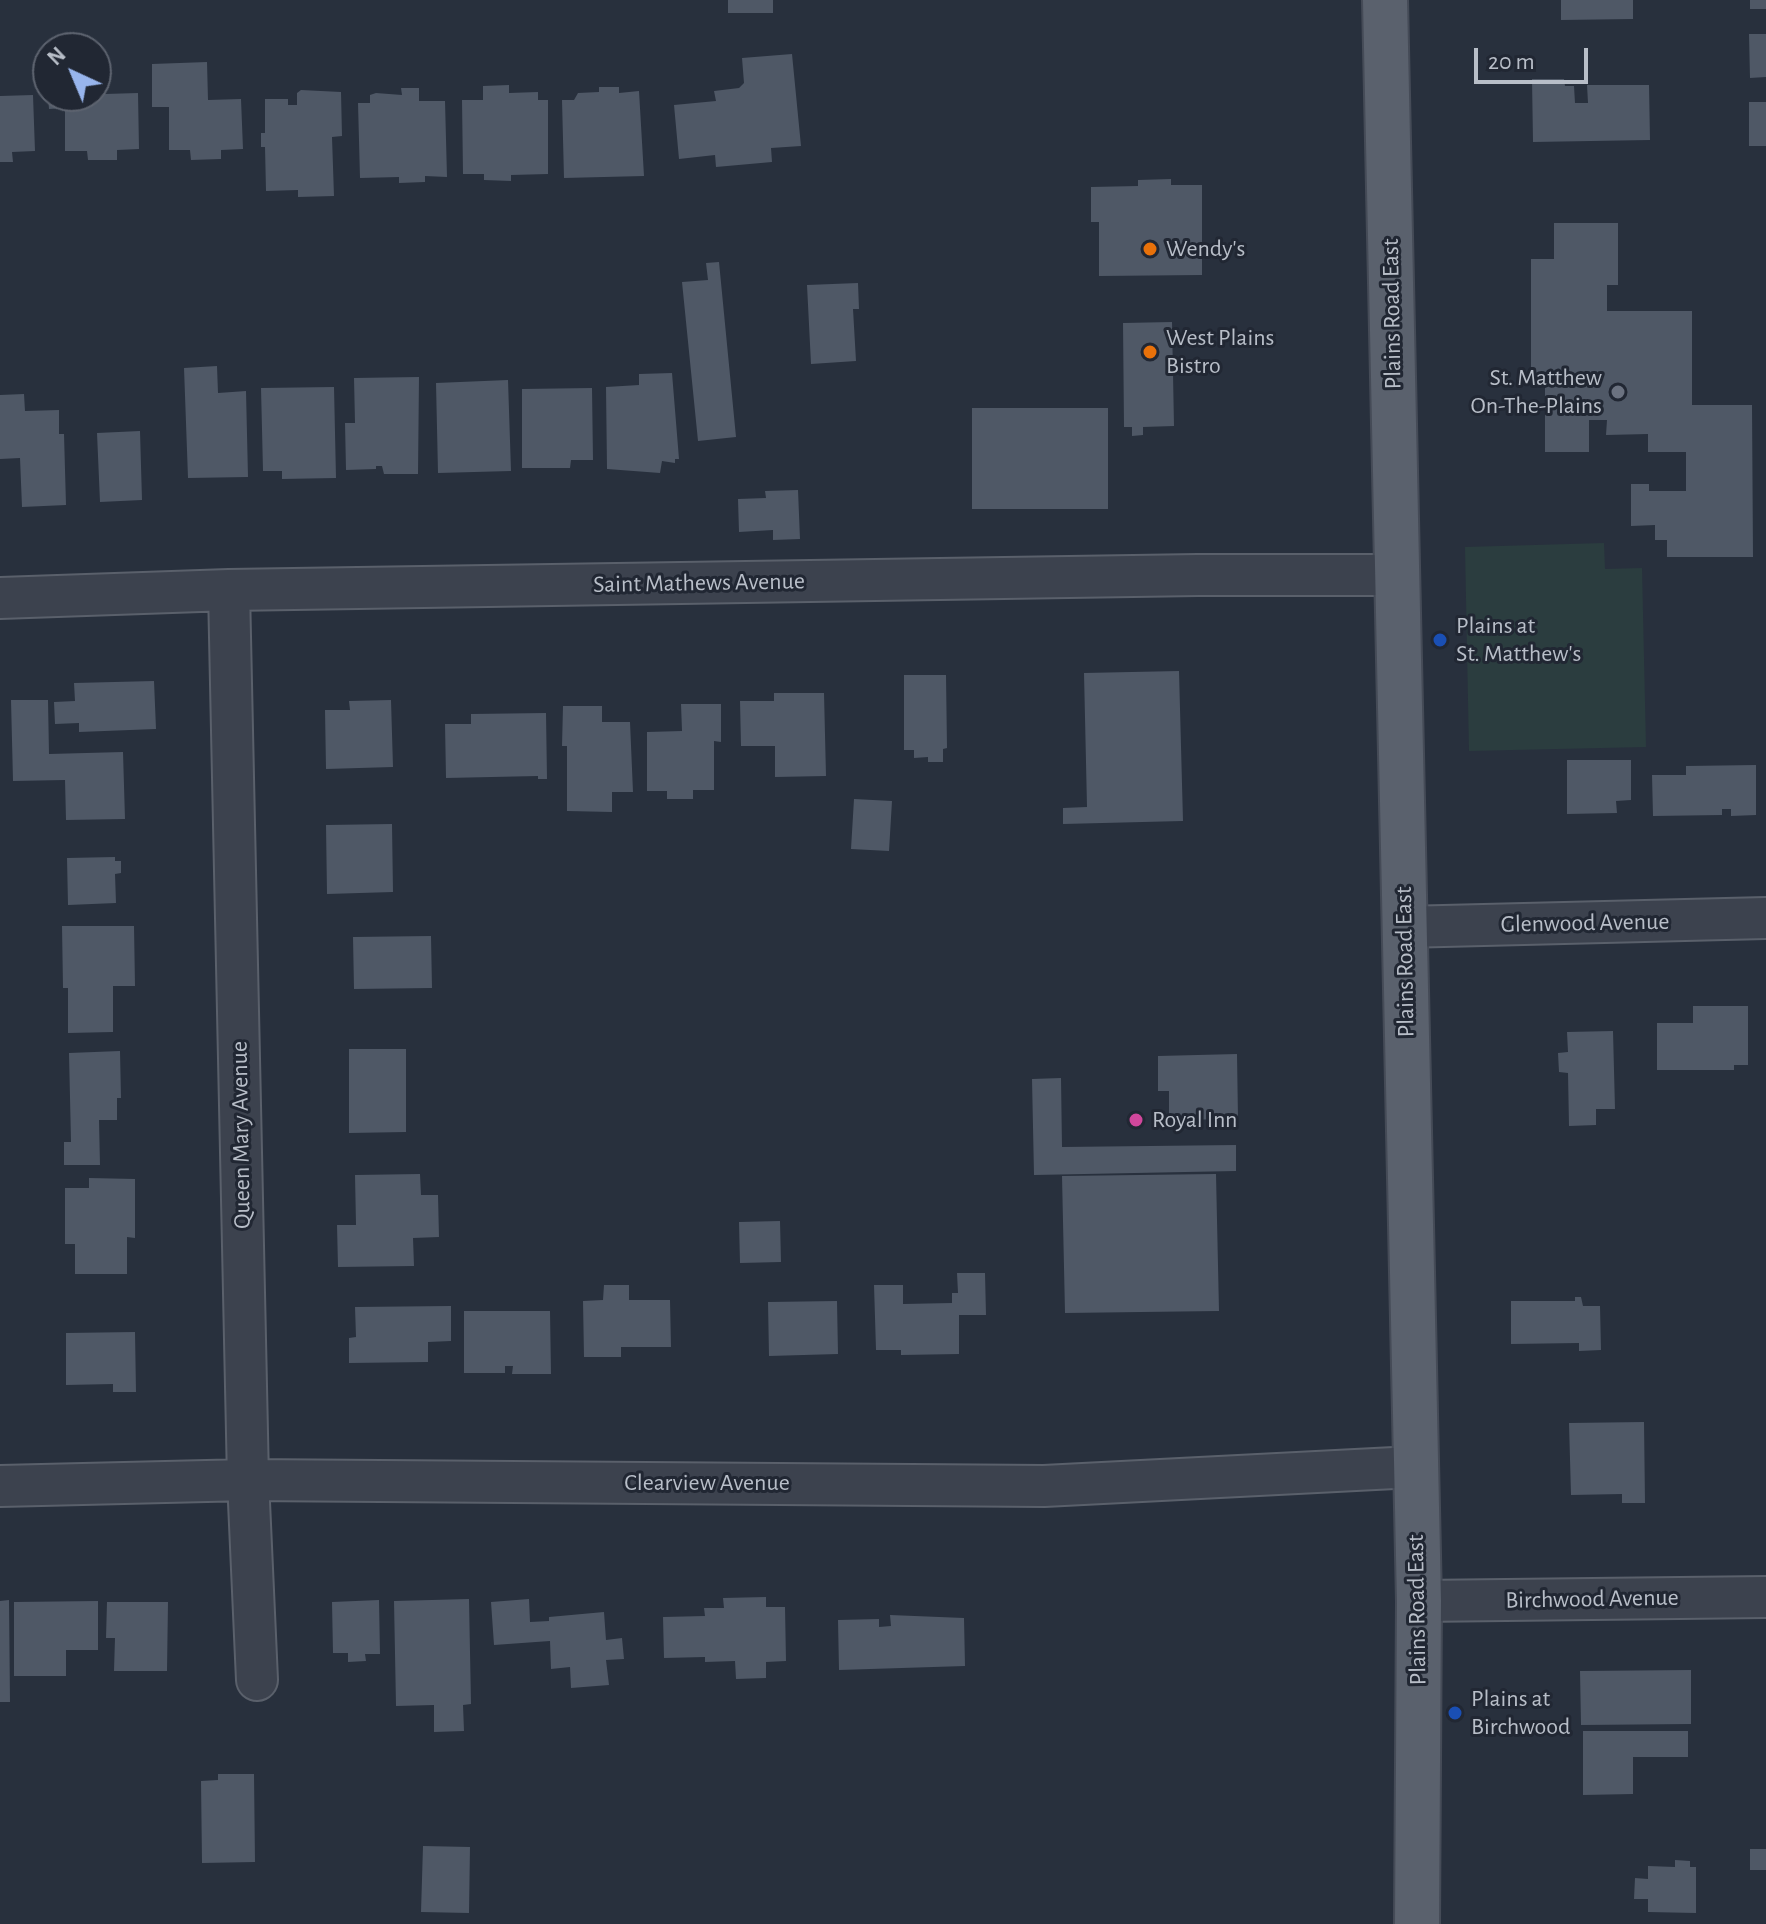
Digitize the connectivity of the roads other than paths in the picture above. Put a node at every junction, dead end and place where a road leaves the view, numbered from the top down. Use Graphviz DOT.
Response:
graph roads {
  1 [pos="1385,0"];
  2 [pos="1398,575"];
  3 [pos="229,590"];
  4 [pos="0,598"];
  5 [pos="1766,918"];
  6 [pos="1403,927"];
  7 [pos="1414,1467"];
  8 [pos="248,1480"];
  9 [pos="0,1486"];
  10 [pos="1766,1597"];
  11 [pos="1419,1601"];
  12 [pos="257,1680"];
  13 [pos="1417,1924"];
  1 -- 2 [label="main road, Plains Road East"];
  2 -- 3 [label="street, Saint Mathews Avenue"];
  2 -- 6 [label="main road, Plains Road East"];
  3 -- 4 [label="street, Saint Mathews Avenue"];
  3 -- 8 [label="street, Queen Mary Avenue"];
  5 -- 6 [label="street, Glenwood Avenue"];
  6 -- 7 [label="main road, Plains Road East"];
  7 -- 8 [label="street, Clearview Avenue"];
  7 -- 11 [label="main road, Plains Road East"];
  8 -- 9 [label="street, Clearview Avenue"];
  8 -- 12 [label="street, Queen Mary Avenue"];
  10 -- 11 [label="street, Birchwood Avenue"];
  11 -- 13 [label="main road, Plains Road East"];
}
